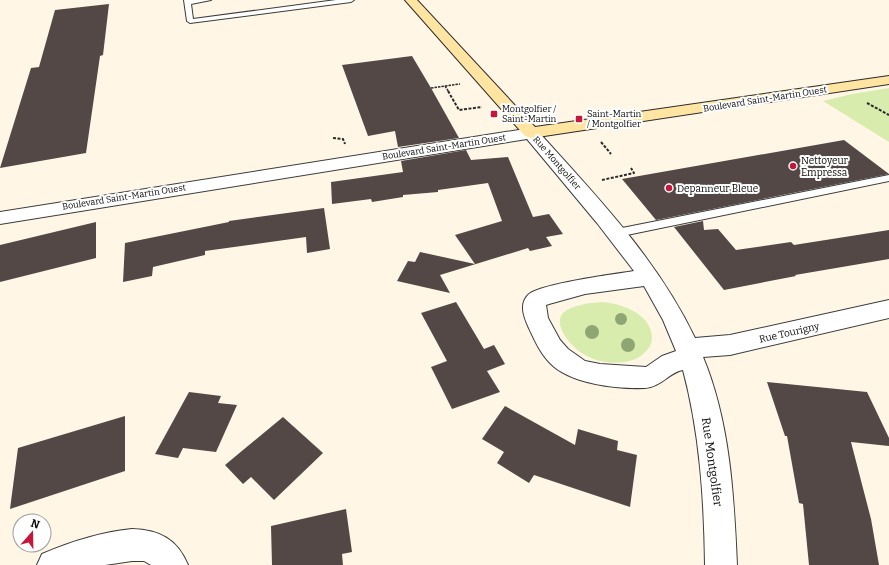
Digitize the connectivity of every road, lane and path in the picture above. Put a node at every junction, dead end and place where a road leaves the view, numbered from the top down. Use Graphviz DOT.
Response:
graph roads {
  1 [pos="208,0"];
  2 [pos="351,0"];
  3 [pos="411,0"];
  4 [pos="187,1"];
  5 [pos="889,80"];
  6 [pos="466,84"];
  7 [pos="445,86"];
  8 [pos="431,88"];
  9 [pos="864,101"];
  10 [pos="486,107"];
  11 [pos="889,116"];
  12 [pos="531,133"];
  13 [pos="333,138"];
  14 [pos="343,139"];
  15 [pos="600,141"];
  16 [pos="611,154"];
  17 [pos="631,168"];
  18 [pos="889,178"];
  19 [pos="596,182"];
  20 [pos="0,218"];
  21 [pos="617,233"];
  22 [pos="650,277"];
  23 [pos="889,309"];
  24 [pos="690,354"];
  25 [pos="53,565"];
  26 [pos="172,565"];
  27 [pos="721,565"];
  1 -- 4 [label="lane"];
  2 -- 4 [label="lane"];
  3 -- 12 [label="main road, Rue Montgolfier"];
  5 -- 12 [label="main road, Boulevard Saint-Martin Ouest"];
  6 -- 7 [label="path"];
  7 -- 8 [label="path"];
  7 -- 10 [label="path"];
  9 -- 11 [label="path"];
  12 -- 20 [label="street, Boulevard Saint-Martin Ouest"];
  12 -- 21 [label="street, Rue Montgolfier"];
  13 -- 14 [label="path"];
  15 -- 16 [label="path"];
  17 -- 19 [label="path"];
  18 -- 21 [label="lane"];
  21 -- 22 [label="street, Rue Montgolfier"];
  22 -- 24 [label="street, Rue Montgolfier"];
  22 -- 24 [label="street"];
  23 -- 24 [label="street, Rue Tourigny"];
  24 -- 27 [label="street, Rue Montgolfier"];
  25 -- 26 [label="street"];
}
